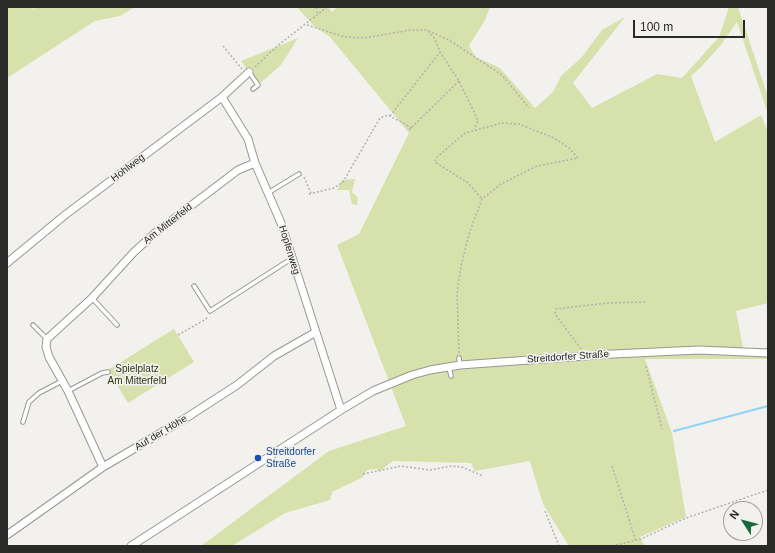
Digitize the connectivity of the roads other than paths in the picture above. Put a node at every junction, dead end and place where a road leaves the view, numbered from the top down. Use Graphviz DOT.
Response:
graph roads {
  1 [pos="249,72"];
  2 [pos="253,89"];
  3 [pos="222,97"];
  4 [pos="255,163"];
  5 [pos="299,174"];
  6 [pos="268,193"];
  7 [pos="291,259"];
  8 [pos="7,263"];
  9 [pos="194,286"];
  10 [pos="92,298"];
  11 [pos="117,324"];
  12 [pos="33,325"];
  13 [pos="316,332"];
  14 [pos="47,339"];
  15 [pos="768,353"];
  16 [pos="459,358"];
  17 [pos="460,365"];
  18 [pos="449,367"];
  19 [pos="108,372"];
  20 [pos="451,376"];
  21 [pos="62,381"];
  22 [pos="68,391"];
  23 [pos="342,410"];
  24 [pos="23,422"];
  25 [pos="103,467"];
  26 [pos="7,535"];
  27 [pos="131,546"];
  1 -- 2 [label="lane"];
  1 -- 3 [label="street, Hohlweg"];
  3 -- 4 [label="street, Hopfenweg"];
  3 -- 8 [label="street, Hohlweg"];
  4 -- 6 [label="street, Hopfenweg"];
  4 -- 10 [label="street, Am Mitterfeld"];
  5 -- 6 [label="lane"];
  6 -- 7 [label="street, Hopfenweg"];
  7 -- 9 [label="lane"];
  7 -- 13 [label="street, Hopfenweg"];
  10 -- 11 [label="lane"];
  10 -- 14 [label="street, Am Mitterfeld"];
  12 -- 14 [label="lane"];
  13 -- 23 [label="street, Hopfenweg"];
  13 -- 25 [label="street, Auf der Höhe"];
  14 -- 21 [label="street"];
  15 -- 17 [label="street, Streitdorfer Straße"];
  16 -- 17 [label="lane"];
  17 -- 18 [label="street, Streitdorfer Straße"];
  18 -- 20 [label="lane"];
  18 -- 23 [label="street, Streitdorfer Straße"];
  19 -- 22 [label="lane"];
  21 -- 22 [label="street"];
  21 -- 24 [label="lane"];
  22 -- 25 [label="street"];
  23 -- 27 [label="street, Streitdorfer Straße"];
  25 -- 26 [label="street, Auf der Höhe"];
}
